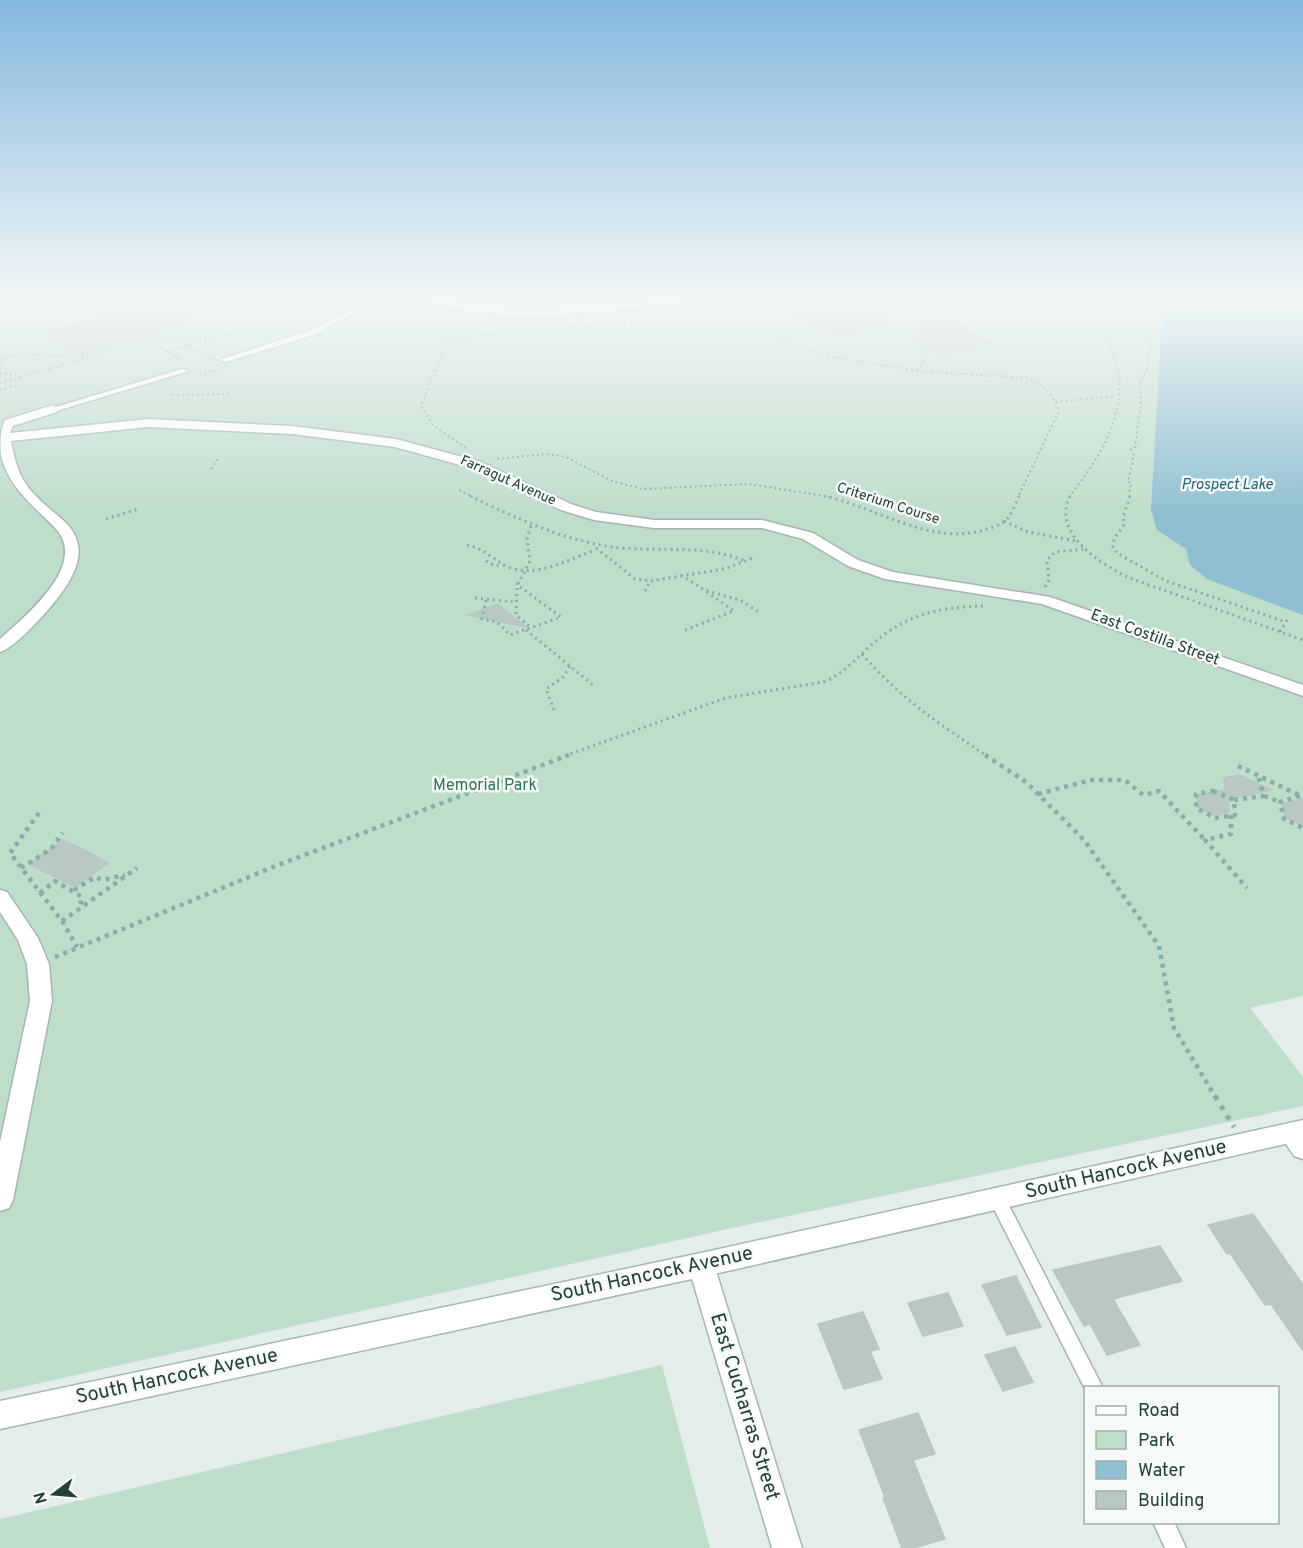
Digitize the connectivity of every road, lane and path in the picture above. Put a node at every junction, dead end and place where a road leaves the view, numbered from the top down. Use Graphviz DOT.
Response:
graph roads {
  1 [pos="6,372"];
  2 [pos="36,372"];
  3 [pos="181,372"];
  4 [pos="435,372"];
  5 [pos="937,372"];
  6 [pos="1119,372"];
  7 [pos="1143,372"];
  8 [pos="23,376"];
  9 [pos="0,383"];
  10 [pos="0,390"];
  11 [pos="229,394"];
  12 [pos="172,395"];
  13 [pos="1116,396"];
  14 [pos="1056,402"];
  15 [pos="52,410"];
  16 [pos="2,437"];
  17 [pos="471,451"];
  18 [pos="218,459"];
  19 [pos="494,459"];
  20 [pos="211,469"];
  21 [pos="459,490"];
  22 [pos="138,509"];
  23 [pos="106,519"];
  24 [pos="1004,521"];
  25 [pos="531,526"];
  26 [pos="1078,541"];
  27 [pos="597,544"];
  28 [pos="467,546"];
  29 [pos="1084,549"];
  30 [pos="595,550"];
  31 [pos="756,558"];
  32 [pos="486,561"];
  33 [pos="745,561"];
  34 [pos="504,563"];
  35 [pos="525,569"];
  36 [pos="681,575"];
  37 [pos="650,581"];
  38 [pos="516,584"];
  39 [pos="704,590"];
  40 [pos="645,591"];
  41 [pos="1005,592"];
  42 [pos="1029,596"];
  43 [pos="475,598"];
  44 [pos="486,600"];
  45 [pos="514,602"];
  46 [pos="992,606"];
  47 [pos="760,613"];
  48 [pos="1289,617"];
  49 [pos="1286,622"];
  50 [pos="531,628"];
  51 [pos="525,630"];
  52 [pos="685,630"];
  53 [pos="1280,632"];
  54 [pos="1303,640"];
  55 [pos="0,647"];
  56 [pos="862,654"];
  57 [pos="570,666"];
  58 [pos="593,685"];
  59 [pos="1303,691"];
  60 [pos="554,710"];
  61 [pos="1238,766"];
  62 [pos="1258,776"];
  63 [pos="1038,794"];
  64 [pos="1264,796"];
  65 [pos="1302,796"];
  66 [pos="1234,800"];
  67 [pos="1280,802"];
  68 [pos="39,813"];
  69 [pos="1231,815"];
  70 [pos="1303,828"];
  71 [pos="63,833"];
  72 [pos="1205,840"];
  73 [pos="21,868"];
  74 [pos="137,868"];
  75 [pos="128,874"];
  76 [pos="1247,888"];
  77 [pos="74,890"];
  78 [pos="40,893"];
  79 [pos="0,897"];
  80 [pos="80,909"];
  81 [pos="62,921"];
  82 [pos="77,947"];
  83 [pos="38,964"];
  84 [pos="1299,1137"];
  85 [pos="1243,1143"];
  86 [pos="998,1199"];
  87 [pos="0,1200"];
  88 [pos="701,1265"];
  89 [pos="1093,1386"];
  90 [pos="0,1415"];
  91 [pos="1164,1524"];
  92 [pos="787,1548"];
  93 [pos="1176,1548"];
  1 -- 8 [label="path"];
  2 -- 8 [label="path"];
  3 -- 15 [label="lane"];
  4 -- 17 [label="path"];
  5 -- 14 [label="path"];
  6 -- 13 [label="path"];
  7 -- 49 [label="path"];
  8 -- 9 [label="path"];
  9 -- 10 [label="path"];
  11 -- 12 [label="path"];
  13 -- 14 [label="path"];
  13 -- 26 [label="path"];
  14 -- 24 [label="path"];
  15 -- 16 [label="street"];
  16 -- 41 [label="street, Farragut Avenue"];
  16 -- 55 [label="street"];
  18 -- 20 [label="path"];
  19 -- 24 [label="path, Criterium Course"];
  21 -- 25 [label="path"];
  22 -- 23 [label="path"];
  24 -- 26 [label="path"];
  25 -- 27 [label="path"];
  25 -- 35 [label="path"];
  26 -- 29 [label="path"];
  27 -- 30 [label="path"];
  27 -- 33 [label="path"];
  28 -- 34 [label="path"];
  29 -- 42 [label="path"];
  29 -- 53 [label="path"];
  30 -- 35 [label="path"];
  30 -- 37 [label="path"];
  31 -- 33 [label="path"];
  32 -- 34 [label="path"];
  33 -- 36 [label="path"];
  34 -- 35 [label="path"];
  35 -- 38 [label="path"];
  36 -- 37 [label="path"];
  36 -- 39 [label="path"];
  37 -- 40 [label="path"];
  38 -- 45 [label="path"];
  38 -- 50 [label="path"];
  39 -- 47 [label="path"];
  39 -- 52 [label="path"];
  41 -- 42 [label="street, East Costilla Street"];
  42 -- 59 [label="street, East Costilla Street"];
  43 -- 44 [label="path"];
  44 -- 45 [label="path"];
  44 -- 51 [label="path"];
  45 -- 50 [label="path"];
  46 -- 56 [label="path"];
  48 -- 49 [label="path"];
  49 -- 53 [label="path"];
  50 -- 51 [label="path"];
  51 -- 57 [label="path"];
  53 -- 54 [label="path"];
  56 -- 63 [label="path"];
  56 -- 82 [label="path"];
  57 -- 58 [label="path"];
  57 -- 60 [label="path"];
  61 -- 62 [label="path"];
  62 -- 64 [label="path"];
  62 -- 65 [label="path"];
  63 -- 72 [label="path"];
  63 -- 85 [label="path"];
  64 -- 66 [label="path"];
  64 -- 67 [label="path"];
  65 -- 67 [label="path"];
  66 -- 69 [label="path"];
  66 -- 69 [label="path"];
  67 -- 70 [label="path"];
  68 -- 73 [label="path"];
  69 -- 72 [label="path"];
  71 -- 73 [label="path"];
  72 -- 76 [label="path"];
  73 -- 78 [label="path"];
  74 -- 75 [label="path"];
  75 -- 77 [label="path"];
  75 -- 80 [label="path"];
  77 -- 78 [label="path"];
  77 -- 80 [label="path"];
  78 -- 81 [label="path"];
  79 -- 83 [label="street"];
  80 -- 81 [label="path"];
  81 -- 82 [label="path"];
  82 -- 83 [label="path"];
  83 -- 87 [label="street"];
  84 -- 85 [label="street, South Hancock Avenue"];
  85 -- 86 [label="street, South Hancock Avenue"];
  86 -- 88 [label="street, South Hancock Avenue"];
  86 -- 89 [label="lane"];
  88 -- 90 [label="street, South Hancock Avenue"];
  88 -- 92 [label="street, East Cucharras Street"];
  91 -- 93 [label="lane"];
}
